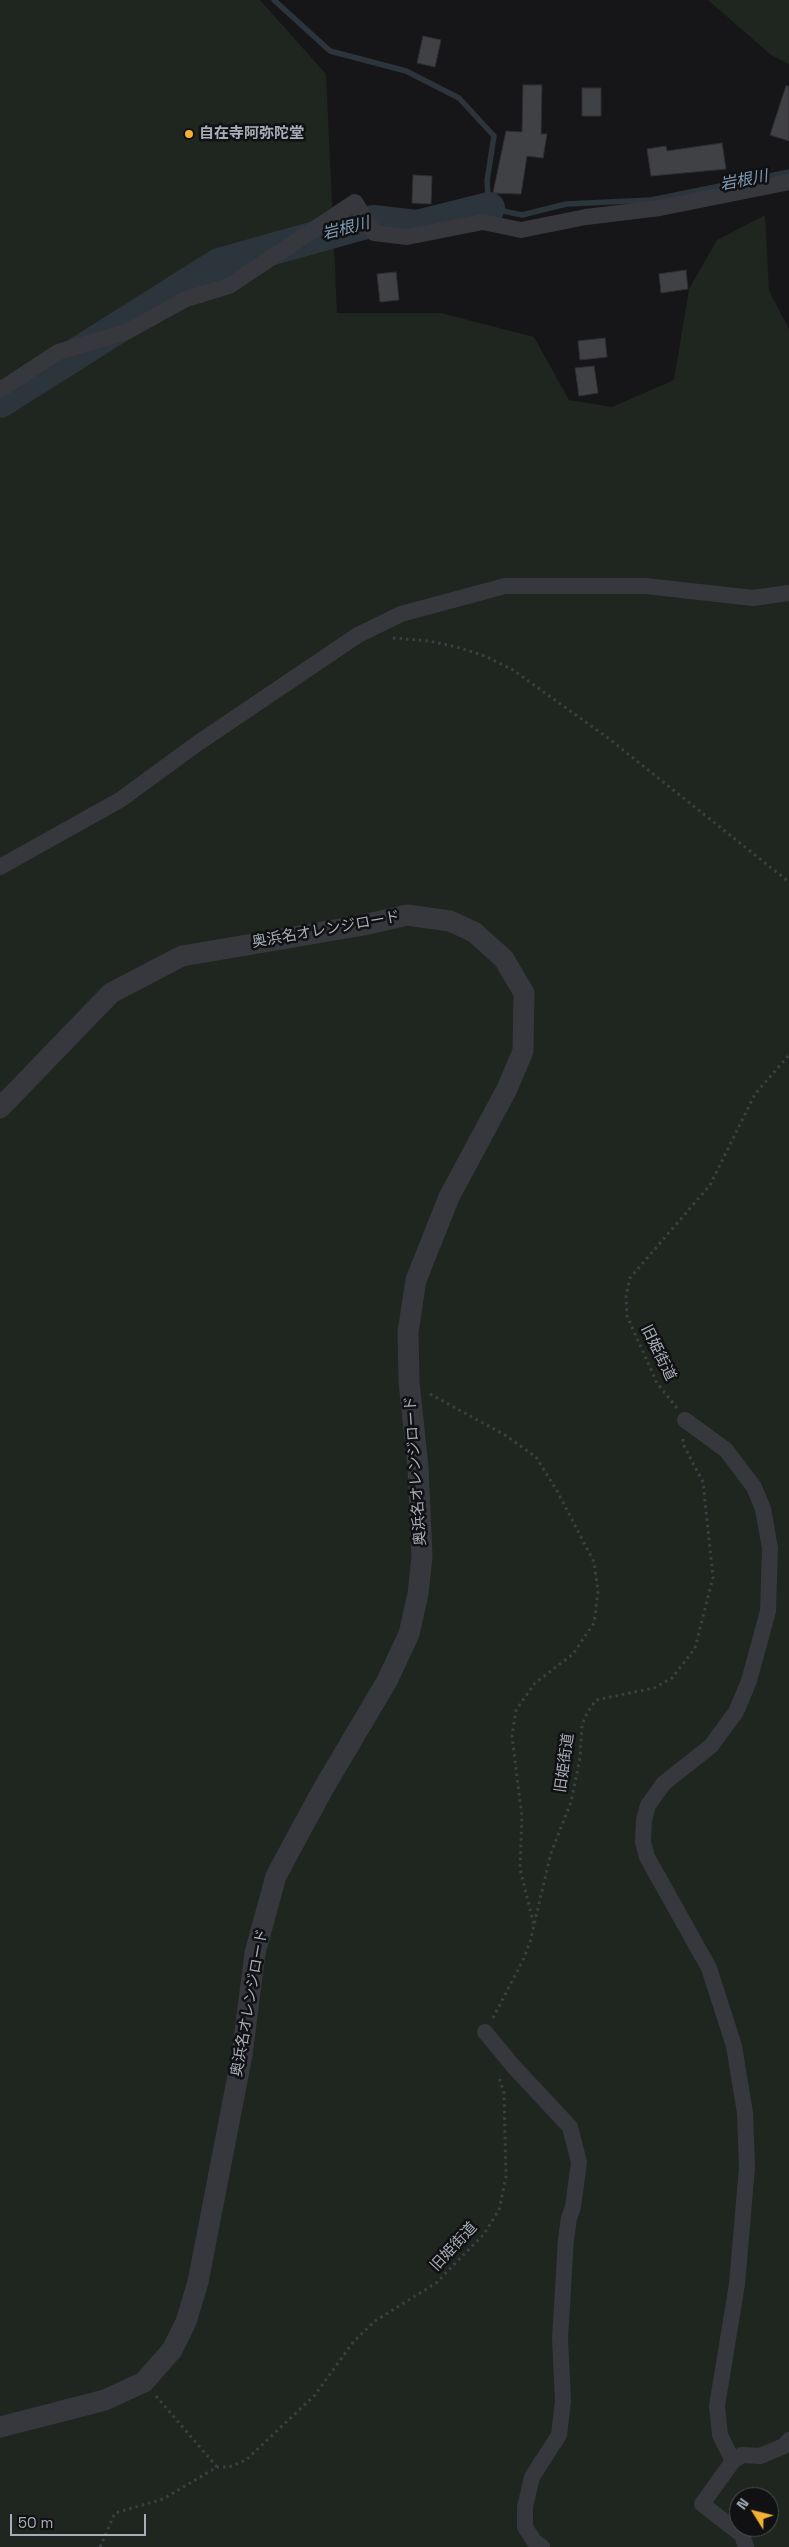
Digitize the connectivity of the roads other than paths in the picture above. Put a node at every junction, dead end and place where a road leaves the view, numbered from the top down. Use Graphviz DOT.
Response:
graph roads {
  1 [pos="789,182"];
  2 [pos="0,390"];
  3 [pos="789,593"];
  4 [pos="0,867"];
  5 [pos="0,1108"];
  6 [pos="685,1420"];
  7 [pos="485,2032"];
  8 [pos="0,2428"];
  9 [pos="789,2440"];
  10 [pos="733,2461"];
  11 [pos="542,2547"];
  12 [pos="746,2547"];
  1 -- 2 [label="street"];
  3 -- 4 [label="street"];
  5 -- 8 [label="street, 奥浜名オレンジロード"];
  6 -- 10 [label="street"];
  7 -- 11 [label="street"];
  9 -- 10 [label="street"];
  10 -- 12 [label="street"];
}
